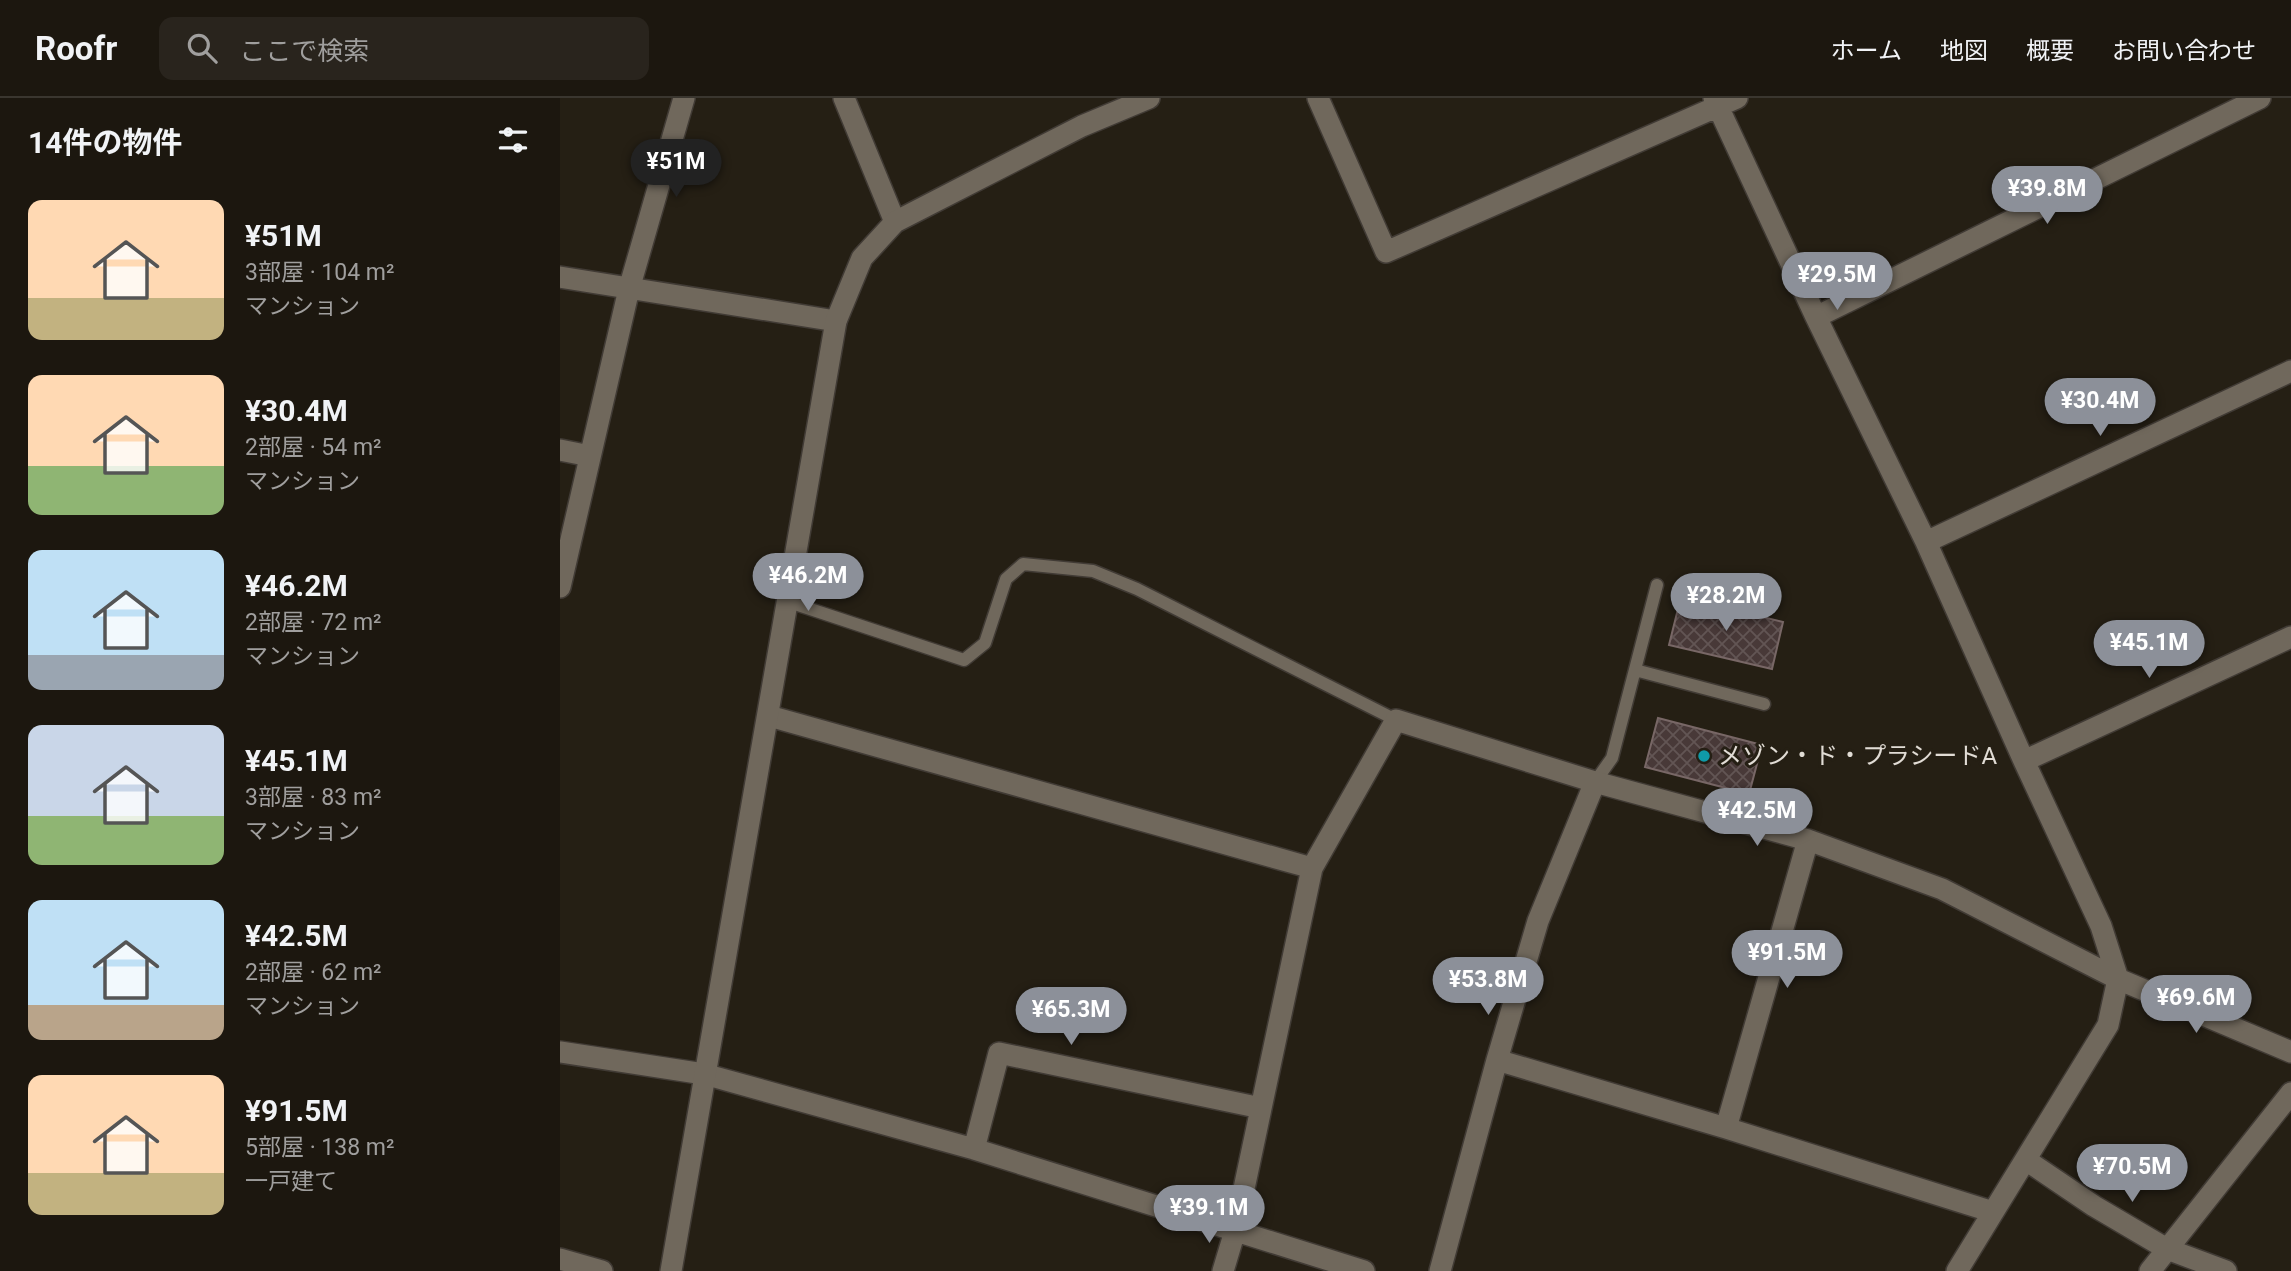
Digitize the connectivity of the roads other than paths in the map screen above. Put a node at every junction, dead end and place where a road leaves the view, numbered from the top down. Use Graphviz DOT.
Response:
graph roads {
  1 [pos="684,98"];
  2 [pos="844,98"];
  3 [pos="1149,98"];
  4 [pos="1318,98"];
  5 [pos="2260,98"];
  6 [pos="1723,101"];
  7 [pos="895,222"];
  8 [pos="560,277"];
  9 [pos="629,289"];
  10 [pos="1816,317"];
  11 [pos="836,321"];
  12 [pos="2291,371"];
  13 [pos="560,450"];
  14 [pos="590,456"];
  15 [pos="1926,542"];
  16 [pos="1657,585"];
  17 [pos="560,587"];
  18 [pos="789,602"];
  19 [pos="2291,637"];
  20 [pos="1635,670"];
  21 [pos="1764,704"];
  22 [pos="769,716"];
  23 [pos="1396,720"];
  24 [pos="2024,761"];
  25 [pos="1595,782"];
  26 [pos="1808,840"];
  27 [pos="1312,868"];
  28 [pos="2118,979"];
  29 [pos="560,1052"];
  30 [pos="2291,1052"];
  31 [pos="1497,1060"];
  32 [pos="704,1074"];
  33 [pos="2291,1093"];
  34 [pos="1261,1108"];
  35 [pos="1726,1128"];
  36 [pos="974,1149"];
  37 [pos="2026,1160"];
  38 [pos="1993,1212"];
  39 [pos="1236,1231"];
  40 [pos="2166,1249"];
  41 [pos="560,1259"];
  42 [pos="601,1271"];
  43 [pos="671,1271"];
  44 [pos="1223,1271"];
  45 [pos="1364,1271"];
  46 [pos="1440,1271"];
  47 [pos="1957,1271"];
  48 [pos="2150,1271"];
  49 [pos="2226,1271"];
  1 -- 9 [label="street"];
  2 -- 7 [label="street"];
  3 -- 7 [label="street"];
  4 -- 6 [label="street"];
  5 -- 10 [label="street"];
  6 -- 10 [label="street"];
  7 -- 11 [label="street"];
  8 -- 9 [label="street"];
  9 -- 11 [label="street"];
  9 -- 14 [label="street"];
  10 -- 15 [label="street"];
  11 -- 18 [label="street"];
  12 -- 15 [label="street"];
  13 -- 14 [label="street"];
  14 -- 17 [label="street"];
  15 -- 24 [label="street"];
  16 -- 20 [label="lane"];
  18 -- 22 [label="street"];
  18 -- 23 [label="lane"];
  19 -- 24 [label="street"];
  20 -- 21 [label="lane"];
  20 -- 25 [label="lane"];
  22 -- 27 [label="street"];
  22 -- 32 [label="street"];
  23 -- 25 [label="street"];
  23 -- 27 [label="street"];
  24 -- 28 [label="street"];
  25 -- 26 [label="street"];
  25 -- 31 [label="street"];
  26 -- 28 [label="street"];
  26 -- 35 [label="street"];
  27 -- 34 [label="street"];
  28 -- 30 [label="street"];
  28 -- 37 [label="street"];
  29 -- 32 [label="street"];
  31 -- 35 [label="street"];
  31 -- 46 [label="street"];
  32 -- 36 [label="street"];
  32 -- 43 [label="street"];
  33 -- 40 [label="street"];
  34 -- 36 [label="street"];
  34 -- 39 [label="street"];
  35 -- 38 [label="street"];
  36 -- 39 [label="street"];
  37 -- 38 [label="street"];
  37 -- 40 [label="street"];
  38 -- 47 [label="street"];
  39 -- 44 [label="street"];
  39 -- 45 [label="street"];
  40 -- 48 [label="street"];
  40 -- 49 [label="street"];
  41 -- 42 [label="street"];
}
